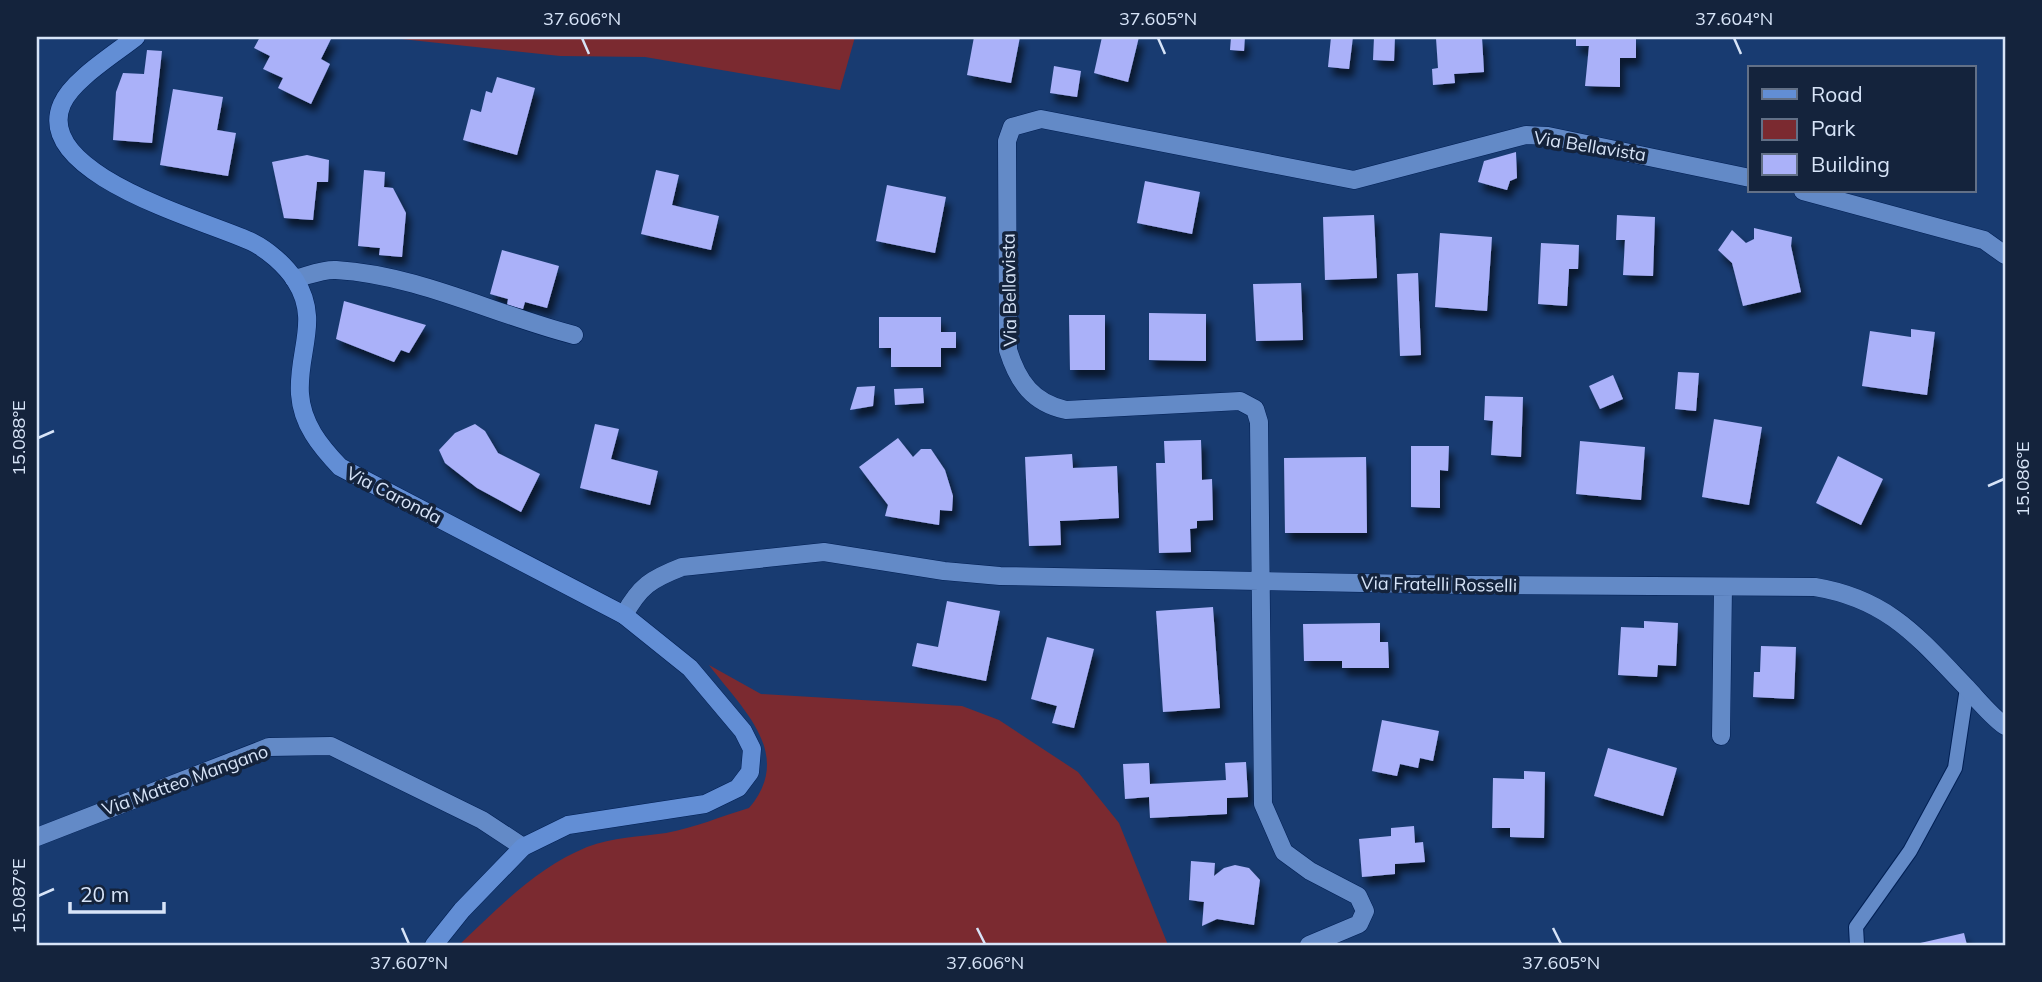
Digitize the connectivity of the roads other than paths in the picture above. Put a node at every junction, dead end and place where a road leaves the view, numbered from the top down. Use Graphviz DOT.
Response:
graph roads {
  1 [pos="136,37"];
  2 [pos="1748,178"];
  3 [pos="1807,192"];
  4 [pos="2005,255"];
  5 [pos="294,279"];
  6 [pos="574,335"];
  7 [pos="1262,581"];
  8 [pos="1723,587"];
  9 [pos="624,615"];
  10 [pos="1967,688"];
  11 [pos="2005,726"];
  12 [pos="1721,736"];
  13 [pos="37,836"];
  14 [pos="523,847"];
  15 [pos="434,945"];
  16 [pos="1309,945"];
  17 [pos="1857,945"];
  1 -- 5 [label="street, Via Caronda"];
  2 -- 7 [label="street, Via Bellavista"];
  3 -- 4 [label="street"];
  5 -- 6 [label="street"];
  5 -- 9 [label="street, Via Caronda"];
  7 -- 8 [label="street, Via Fratelli Rosselli"];
  7 -- 9 [label="street, Via Fratelli Rosselli"];
  7 -- 16 [label="street, Via Bellavista"];
  8 -- 10 [label="street, Via Fratelli Rosselli"];
  8 -- 12 [label="street"];
  9 -- 14 [label="street, Via Caronda"];
  10 -- 11 [label="street, Via Fratelli Rosselli"];
  10 -- 17 [label="lane"];
  13 -- 14 [label="street, Via Matteo Mangano"];
  14 -- 15 [label="street"];
}
